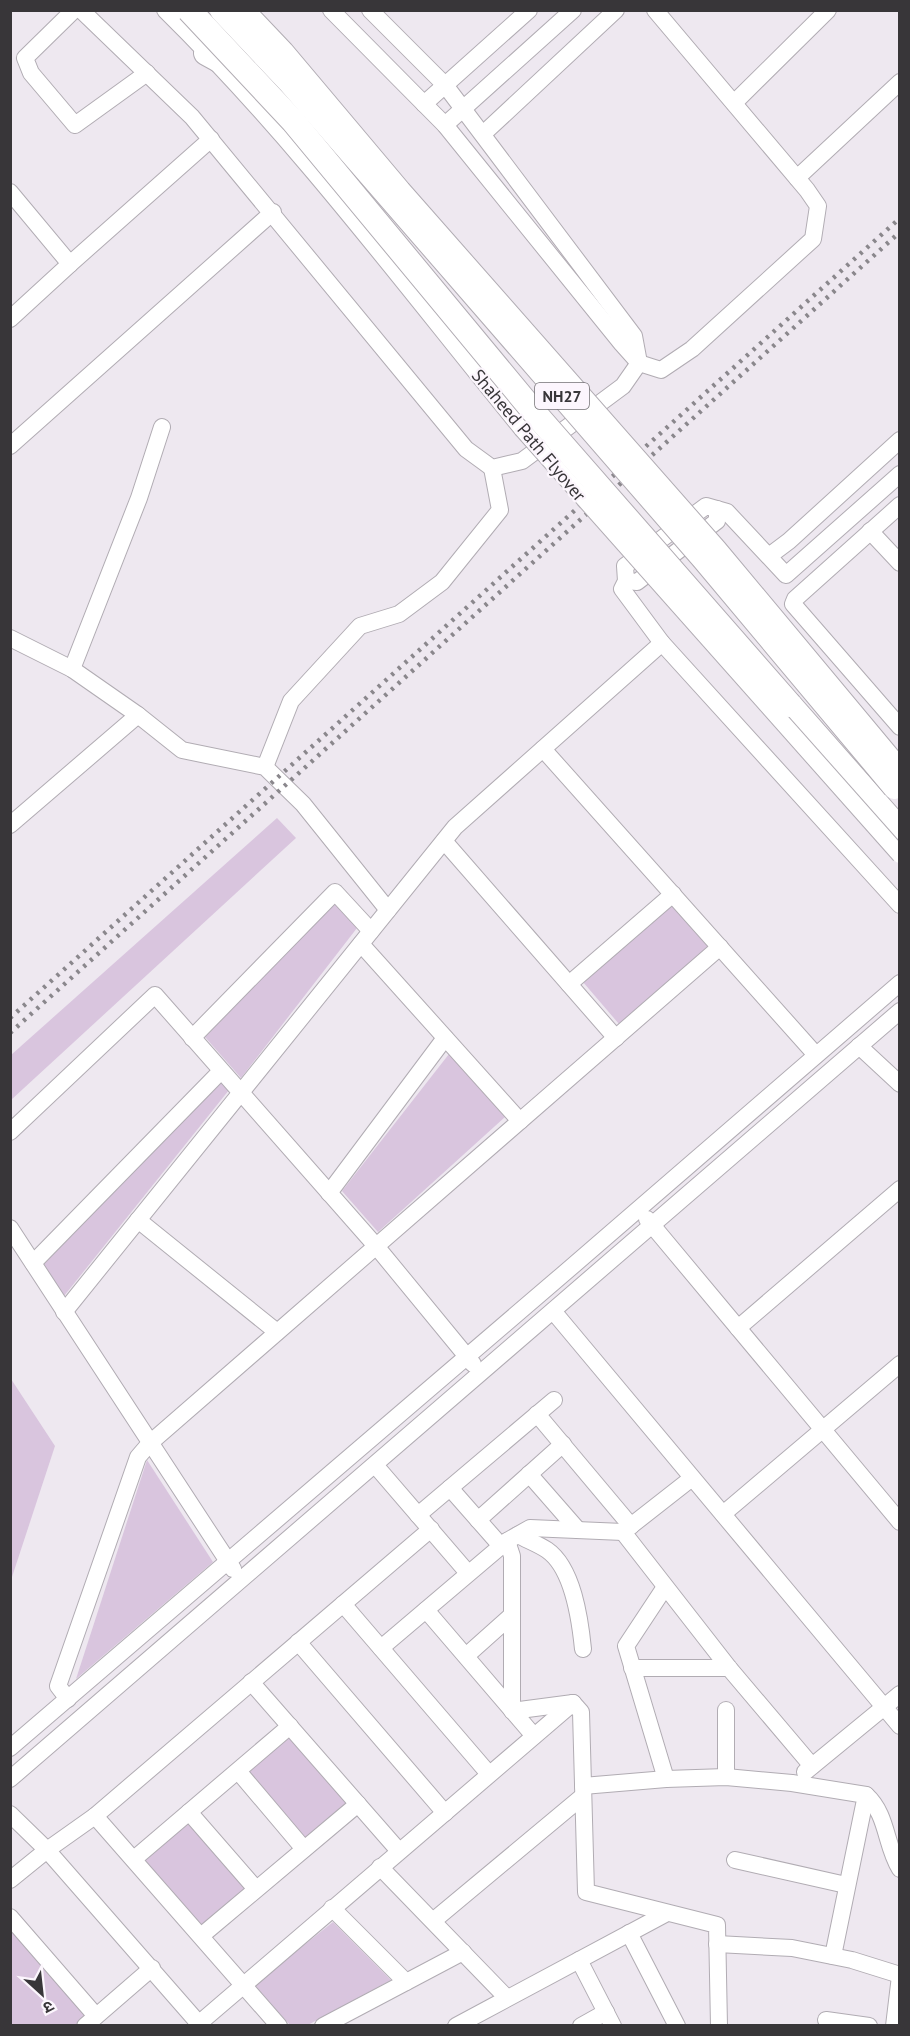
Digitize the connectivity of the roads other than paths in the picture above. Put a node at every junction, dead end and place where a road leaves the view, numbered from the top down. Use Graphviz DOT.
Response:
graph roads {
  1 [pos="74,10"];
  2 [pos="81,10"];
  3 [pos="165,10"];
  4 [pos="189,10"];
  5 [pos="222,10"];
  6 [pos="247,10"];
  7 [pos="331,10"];
  8 [pos="370,10"];
  9 [pos="529,10"];
  10 [pos="573,10"];
  11 [pos="616,10"];
  12 [pos="655,10"];
  13 [pos="828,10"];
  14 [pos="268,32"];
  15 [pos="206,53"];
  16 [pos="147,73"];
  17 [pos="281,73"];
  18 [pos="253,78"];
  19 [pos="900,82"];
  20 [pos="446,85"];
  21 [pos="734,103"];
  22 [pos="424,104"];
  23 [pos="464,108"];
  24 [pos="323,121"];
  25 [pos="445,125"];
  26 [pos="483,134"];
  27 [pos="211,139"];
  28 [pos="362,141"];
  29 [pos="797,178"];
  30 [pos="10,192"];
  31 [pos="273,212"];
  32 [pos="70,264"];
  33 [pos="10,319"];
  34 [pos="639,363"];
  35 [pos="162,427"];
  36 [pos="900,440"];
  37 [pos="10,446"];
  38 [pos="492,468"];
  39 [pos="900,474"];
  40 [pos="900,505"];
  41 [pos="870,531"];
  42 [pos="769,556"];
  43 [pos="900,563"];
  44 [pos="10,638"];
  45 [pos="662,643"];
  46 [pos="72,669"];
  47 [pos="790,705"];
  48 [pos="138,715"];
  49 [pos="900,727"];
  50 [pos="543,749"];
  51 [pos="265,767"];
  52 [pos="821,767"];
  53 [pos="898,783"];
  54 [pos="10,825"];
  55 [pos="900,830"];
  56 [pos="444,841"];
  57 [pos="900,855"];
  58 [pos="673,894"];
  59 [pos="900,906"];
  60 [pos="388,910"];
  61 [pos="366,937"];
  62 [pos="720,947"];
  63 [pos="900,983"];
  64 [pos="569,984"];
  65 [pos="900,1011"];
  66 [pos="192,1038"];
  67 [pos="445,1038"];
  68 [pos="616,1038"];
  69 [pos="859,1046"];
  70 [pos="816,1055"];
  71 [pos="221,1071"];
  72 [pos="900,1084"];
  73 [pos="241,1093"];
  74 [pos="520,1122"];
  75 [pos="10,1132"];
  76 [pos="900,1189"];
  77 [pos="329,1193"];
  78 [pos="639,1209"];
  79 [pos="138,1220"];
  80 [pos="653,1225"];
  81 [pos="10,1228"];
  82 [pos="376,1246"];
  83 [pos="33,1263"];
  84 [pos="554,1311"];
  85 [pos="64,1312"];
  86 [pos="738,1328"];
  87 [pos="277,1332"];
  88 [pos="467,1357"];
  89 [pos="900,1364"];
  90 [pos="481,1374"];
  91 [pos="554,1400"];
  92 [pos="537,1414"];
  93 [pos="822,1429"];
  94 [pos="150,1443"];
  95 [pos="564,1444"];
  96 [pos="375,1465"];
  97 [pos="529,1474"];
  98 [pos="692,1478"];
  99 [pos="450,1488"];
  100 [pos="723,1514"];
  101 [pos="418,1515"];
  102 [pos="478,1520"];
  103 [pos="900,1522"];
  104 [pos="431,1529"];
  105 [pos="627,1529"];
  106 [pos="578,1530"];
  107 [pos="508,1541"];
  108 [pos="228,1562"];
  109 [pos="468,1573"];
  110 [pos="241,1581"];
  111 [pos="666,1587"];
  112 [pos="343,1604"];
  113 [pos="426,1610"];
  114 [pos="512,1615"];
  115 [pos="298,1642"];
  116 [pos="381,1648"];
  117 [pos="583,1649"];
  118 [pos="465,1656"];
  119 [pos="632,1668"];
  120 [pos="729,1668"];
  121 [pos="251,1682"];
  122 [pos="900,1694"];
  123 [pos="68,1699"];
  124 [pos="573,1703"];
  125 [pos="884,1707"];
  126 [pos="726,1710"];
  127 [pos="512,1711"];
  128 [pos="290,1726"];
  129 [pos="900,1726"];
  130 [pos="534,1736"];
  131 [pos="10,1748"];
  132 [pos="812,1766"];
  133 [pos="238,1771"];
  134 [pos="489,1774"];
  135 [pos="726,1777"];
  136 [pos="10,1779"];
  137 [pos="666,1779"];
  138 [pos="792,1784"];
  139 [pos="583,1791"];
  140 [pos="866,1795"];
  141 [pos="358,1804"];
  142 [pos="189,1812"];
  143 [pos="445,1813"];
  144 [pos="10,1814"];
  145 [pos="95,1816"];
  146 [pos="304,1849"];
  147 [pos="47,1850"];
  148 [pos="399,1851"];
  149 [pos="134,1859"];
  150 [pos="735,1860"];
  151 [pos="381,1867"];
  152 [pos="900,1869"];
  153 [pos="10,1880"];
  154 [pos="846,1886"];
  155 [pos="256,1890"];
  156 [pos="332,1908"];
  157 [pos="667,1913"];
  158 [pos="10,1917"];
  159 [pos="433,1921"];
  160 [pos="629,1933"];
  161 [pos="201,1936"];
  162 [pos="717,1944"];
  163 [pos="463,1952"];
  164 [pos="832,1956"];
  165 [pos="579,1960"];
  166 [pos="152,1968"];
  167 [pos="900,1975"];
  168 [pos="406,1982"];
  169 [pos="243,1984"];
  170 [pos="507,1998"];
  171 [pos="610,2019"];
  172 [pos="826,2020"];
  173 [pos="90,2021"];
  174 [pos="199,2025"];
  175 [pos="279,2025"];
  176 [pos="323,2025"];
  177 [pos="456,2025"];
  178 [pos="581,2025"];
  179 [pos="677,2025"];
  180 [pos="718,2025"];
  181 [pos="869,2025"];
  182 [pos="894,2025"];
  1 -- 16 [label="street"];
  2 -- 16 [label="street"];
  3 -- 15 [label="street, Shaheed Path Flyover"];
  4 -- 18 [label="highway, Shaheed Path Flyover / NH27, bridge"];
  5 -- 17 [label="highway, NH27, bridge"];
  6 -- 14 [label="street, bridge"];
  7 -- 22 [label="street"];
  8 -- 20 [label="street"];
  9 -- 20 [label="street"];
  10 -- 23 [label="street"];
  11 -- 26 [label="street"];
  12 -- 21 [label="street"];
  13 -- 21 [label="street"];
  14 -- 17 [label="highway, bridge"];
  14 -- 28 [label="street, bridge"];
  15 -- 18 [label="highway"];
  15 -- 52 [label="street, Shaheed Path Flyover, bridge"];
  16 -- 27 [label="street"];
  17 -- 24 [label="highway, NH27, bridge"];
  18 -- 47 [label="highway, Shaheed Path Flyover / NH27, bridge"];
  19 -- 29 [label="street"];
  20 -- 22 [label="street"];
  20 -- 23 [label="street"];
  21 -- 29 [label="street"];
  22 -- 25 [label="street"];
  23 -- 25 [label="street"];
  23 -- 26 [label="street"];
  24 -- 28 [label="highway, bridge"];
  24 -- 53 [label="highway, NH27, bridge"];
  25 -- 34 [label="street"];
  26 -- 34 [label="street"];
  27 -- 31 [label="street"];
  27 -- 32 [label="street"];
  28 -- 53 [label="street, bridge"];
  29 -- 34 [label="street"];
  30 -- 32 [label="street"];
  31 -- 37 [label="street"];
  31 -- 38 [label="street"];
  32 -- 33 [label="street"];
  34 -- 38 [label="street"];
  35 -- 46 [label="street"];
  36 -- 42 [label="street"];
  38 -- 51 [label="street"];
  39 -- 42 [label="street"];
  40 -- 41 [label="street"];
  41 -- 43 [label="street"];
  41 -- 49 [label="street"];
  42 -- 45 [label="street"];
  44 -- 46 [label="street"];
  45 -- 50 [label="street"];
  45 -- 59 [label="street"];
  46 -- 48 [label="street"];
  47 -- 52 [label="highway, bridge"];
  47 -- 55 [label="highway, Shaheed Path Flyover / NH27"];
  48 -- 51 [label="street"];
  48 -- 54 [label="street"];
  50 -- 56 [label="street"];
  50 -- 58 [label="street"];
  51 -- 60 [label="street"];
  52 -- 57 [label="street, Shaheed Path Flyover, bridge"];
  56 -- 60 [label="street"];
  56 -- 64 [label="street"];
  58 -- 62 [label="street"];
  58 -- 64 [label="street"];
  60 -- 61 [label="street"];
  61 -- 66 [label="street"];
  61 -- 67 [label="street"];
  61 -- 73 [label="street"];
  62 -- 68 [label="street"];
  62 -- 70 [label="street"];
  63 -- 70 [label="street"];
  64 -- 68 [label="street"];
  65 -- 69 [label="street"];
  66 -- 71 [label="street"];
  66 -- 75 [label="street"];
  67 -- 74 [label="street"];
  67 -- 77 [label="street"];
  68 -- 74 [label="street"];
  69 -- 72 [label="street"];
  69 -- 80 [label="street"];
  70 -- 78 [label="street"];
  71 -- 73 [label="street"];
  71 -- 83 [label="street"];
  73 -- 77 [label="street"];
  73 -- 79 [label="street"];
  74 -- 82 [label="street"];
  76 -- 86 [label="street"];
  77 -- 82 [label="street"];
  78 -- 80 [label="street"];
  78 -- 88 [label="street"];
  79 -- 85 [label="street"];
  79 -- 87 [label="street"];
  80 -- 84 [label="street"];
  80 -- 86 [label="street"];
  81 -- 83 [label="street"];
  82 -- 87 [label="street"];
  82 -- 88 [label="street"];
  83 -- 85 [label="street"];
  84 -- 90 [label="street"];
  84 -- 98 [label="street"];
  85 -- 94 [label="street"];
  86 -- 93 [label="street"];
  87 -- 94 [label="street"];
  88 -- 90 [label="street"];
  88 -- 108 [label="street"];
  89 -- 93 [label="street"];
  90 -- 96 [label="street"];
  91 -- 92 [label="street"];
  92 -- 95 [label="street"];
  92 -- 99 [label="street"];
  93 -- 100 [label="street"];
  93 -- 103 [label="street"];
  94 -- 108 [label="street"];
  94 -- 123 [label="street"];
  95 -- 97 [label="street"];
  95 -- 105 [label="street"];
  96 -- 101 [label="street"];
  96 -- 110 [label="street"];
  97 -- 102 [label="street"];
  97 -- 106 [label="street"];
  98 -- 100 [label="street"];
  98 -- 105 [label="street"];
  99 -- 101 [label="street"];
  99 -- 102 [label="street"];
  100 -- 125 [label="street"];
  101 -- 104 [label="street"];
  102 -- 107 [label="street"];
  104 -- 109 [label="street"];
  104 -- 112 [label="street"];
  105 -- 106 [label="street"];
  105 -- 111 [label="street"];
  106 -- 107 [label="street"];
  107 -- 109 [label="street"];
  107 -- 114 [label="street"];
  107 -- 117 [label="street"];
  108 -- 110 [label="street"];
  108 -- 123 [label="street"];
  109 -- 113 [label="street"];
  110 -- 136 [label="street"];
  111 -- 119 [label="street"];
  111 -- 120 [label="street"];
  112 -- 115 [label="street"];
  112 -- 116 [label="street"];
  113 -- 116 [label="street"];
  113 -- 118 [label="street"];
  114 -- 118 [label="street"];
  114 -- 127 [label="street"];
  115 -- 121 [label="street"];
  115 -- 143 [label="street"];
  116 -- 134 [label="street"];
  118 -- 127 [label="street"];
  119 -- 120 [label="street"];
  119 -- 137 [label="street"];
  120 -- 132 [label="street"];
  121 -- 128 [label="street"];
  121 -- 145 [label="street"];
  122 -- 125 [label="street"];
  123 -- 131 [label="street"];
  124 -- 127 [label="street"];
  124 -- 130 [label="street"];
  124 -- 139 [label="street"];
  125 -- 129 [label="street"];
  125 -- 132 [label="street"];
  126 -- 135 [label="street"];
  127 -- 130 [label="street"];
  128 -- 133 [label="street"];
  128 -- 141 [label="street"];
  130 -- 134 [label="street"];
  132 -- 138 [label="street"];
  133 -- 142 [label="street"];
  133 -- 146 [label="street"];
  134 -- 143 [label="street"];
  135 -- 137 [label="street"];
  135 -- 138 [label="street"];
  137 -- 139 [label="street"];
  138 -- 140 [label="street"];
  139 -- 157 [label="street"];
  139 -- 159 [label="street"];
  140 -- 152 [label="street"];
  140 -- 154 [label="street"];
  141 -- 146 [label="street"];
  141 -- 148 [label="street"];
  142 -- 149 [label="street"];
  142 -- 155 [label="street"];
  143 -- 148 [label="street"];
  144 -- 147 [label="street"];
  145 -- 147 [label="street"];
  145 -- 149 [label="street"];
  146 -- 155 [label="street"];
  147 -- 153 [label="street"];
  147 -- 166 [label="street"];
  148 -- 151 [label="street"];
  149 -- 161 [label="street"];
  150 -- 154 [label="street"];
  151 -- 156 [label="street"];
  151 -- 159 [label="street"];
  154 -- 164 [label="street"];
  155 -- 161 [label="street"];
  156 -- 168 [label="street"];
  156 -- 169 [label="street"];
  157 -- 160 [label="street"];
  157 -- 162 [label="street"];
  158 -- 173 [label="street"];
  159 -- 163 [label="street"];
  160 -- 165 [label="street"];
  160 -- 179 [label="street"];
  161 -- 169 [label="street"];
  162 -- 164 [label="street"];
  162 -- 180 [label="street"];
  163 -- 168 [label="street"];
  163 -- 170 [label="street"];
  164 -- 167 [label="street"];
  165 -- 170 [label="street"];
  165 -- 171 [label="street"];
  166 -- 173 [label="street"];
  166 -- 174 [label="street"];
  167 -- 182 [label="street"];
  168 -- 176 [label="street"];
  169 -- 174 [label="street"];
  169 -- 175 [label="street"];
  170 -- 177 [label="street"];
  171 -- 178 [label="street"];
  172 -- 181 [label="street"];
}
